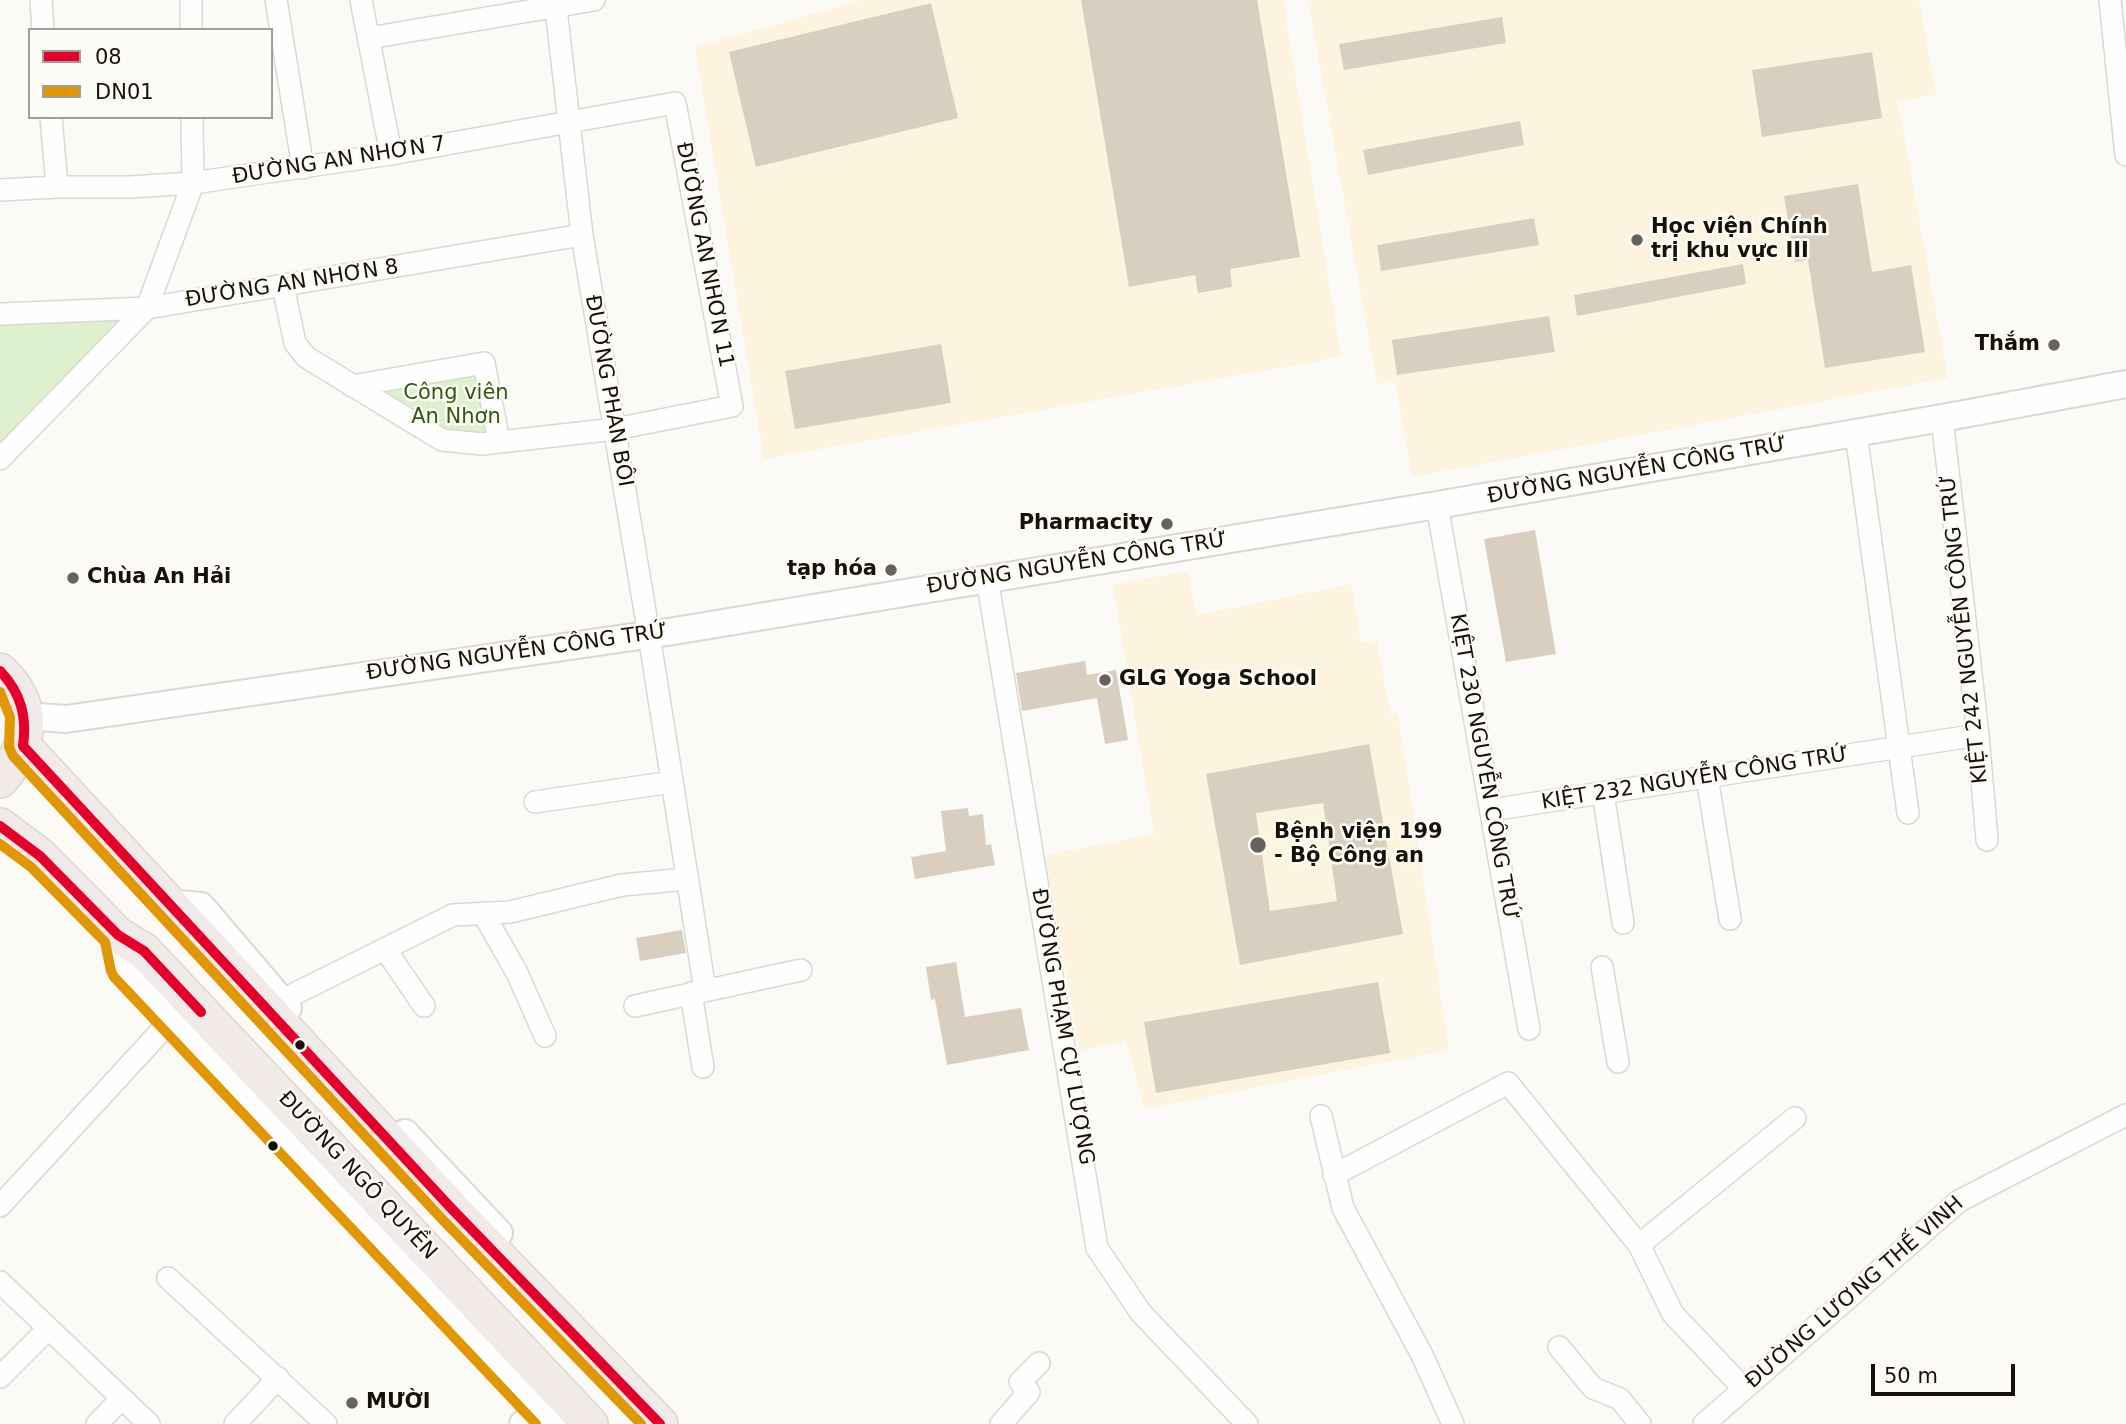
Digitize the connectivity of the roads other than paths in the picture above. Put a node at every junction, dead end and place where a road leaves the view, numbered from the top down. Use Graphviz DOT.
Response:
graph roads {
  1 [pos="41,0"];
  2 [pos="191,0"];
  3 [pos="276,0"];
  4 [pos="361,0"];
  5 [pos="594,0"];
  6 [pos="2110,0"];
  7 [pos="555,4"];
  8 [pos="43,28"];
  9 [pos="191,28"];
  10 [pos="369,38"];
  11 [pos="675,103"];
  12 [pos="51,119"];
  13 [pos="192,119"];
  14 [pos="568,124"];
  15 [pos="391,154"];
  16 [pos="2126,155"];
  17 [pos="303,168"];
  18 [pos="193,183"];
  19 [pos="57,187"];
  20 [pos="0,190"];
  21 [pos="582,234"];
  22 [pos="283,286"];
  23 [pos="147,307"];
  24 [pos="0,314"];
  25 [pos="2126,384"];
  26 [pos="352,386"];
  27 [pos="1942,418"];
  28 [pos="615,429"];
  29 [pos="1856,433"];
  30 [pos="499,442"];
  31 [pos="0,459"];
  32 [pos="1437,505"];
  33 [pos="987,578"];
  34 [pos="649,635"];
  35 [pos="0,671"];
  36 [pos="24,731"];
  37 [pos="1978,735"];
  38 [pos="1899,748"];
  39 [pos="1707,777"];
  40 [pos="0,780"];
  41 [pos="672,782"];
  42 [pos="1603,793"];
  43 [pos="535,802"];
  44 [pos="1491,810"];
  45 [pos="1908,813"];
  46 [pos="0,826"];
  47 [pos="1987,840"];
  48 [pos="687,879"];
  49 [pos="483,914"];
  50 [pos="1730,919"];
  51 [pos="1623,923"];
  52 [pos="118,935"];
  53 [pos="385,949"];
  54 [pos="1602,967"];
  55 [pos="801,970"];
  56 [pos="698,992"];
  57 [pos="273,1004"];
  58 [pos="424,1006"];
  59 [pos="635,1006"];
  60 [pos="173,1018"];
  61 [pos="1529,1029"];
  62 [pos="545,1036"];
  63 [pos="1618,1062"];
  64 [pos="703,1067"];
  65 [pos="2126,1115"];
  66 [pos="1321,1116"];
  67 [pos="1794,1118"];
  68 [pos="1334,1175"];
  69 [pos="0,1206"];
  70 [pos="1639,1245"];
  71 [pos="168,1278"];
  72 [pos="0,1282"];
  73 [pos="48,1329"];
  74 [pos="1559,1347"];
  75 [pos="1039,1363"];
  76 [pos="0,1377"];
  77 [pos="278,1378"];
  78 [pos="1744,1389"];
  79 [pos="121,1399"];
  80 [pos="544,1412"];
  81 [pos="97,1424"];
  82 [pos="149,1424"];
  83 [pos="235,1424"];
  84 [pos="326,1424"];
  85 [pos="590,1424"];
  86 [pos="660,1424"];
  87 [pos="681,1424"];
  88 [pos="1001,1424"];
  89 [pos="1247,1424"];
  90 [pos="1452,1424"];
  91 [pos="1640,1424"];
  92 [pos="1704,1424"];
  1 -- 8 [label="street"];
  2 -- 9 [label="street"];
  3 -- 17 [label="street"];
  4 -- 10 [label="street"];
  5 -- 7 [label="street"];
  6 -- 16 [label="street"];
  7 -- 10 [label="street"];
  7 -- 14 [label="street, ĐƯỜNG PHAN BÔI"];
  10 -- 15 [label="street"];
  11 -- 14 [label="street, ĐƯỜNG AN NHƠN 7"];
  11 -- 28 [label="street, ĐƯỜNG AN NHƠN 11"];
  12 -- 19 [label="street"];
  13 -- 18 [label="street"];
  14 -- 15 [label="street, ĐƯỜNG AN NHƠN 7"];
  14 -- 21 [label="street, ĐƯỜNG PHAN BÔI"];
  15 -- 17 [label="street, ĐƯỜNG AN NHƠN 7"];
  17 -- 18 [label="street, ĐƯỜNG AN NHƠN 7"];
  18 -- 19 [label="street, ĐƯỜNG AN NHƠN 7"];
  18 -- 23 [label="street"];
  19 -- 20 [label="street, ĐƯỜNG AN NHƠN 7"];
  21 -- 22 [label="street, ĐƯỜNG AN NHƠN 8"];
  21 -- 28 [label="street, ĐƯỜNG PHAN BÔI"];
  22 -- 23 [label="street, ĐƯỜNG AN NHƠN 8"];
  22 -- 26 [label="street"];
  23 -- 24 [label="street, ĐƯỜNG AN NHƠN 8"];
  23 -- 31 [label="street"];
  25 -- 27 [label="street, ĐƯỜNG NGUYỄN CÔNG TRỨ"];
  26 -- 30 [label="street"];
  26 -- 30 [label="street"];
  27 -- 29 [label="street, ĐƯỜNG NGUYỄN CÔNG TRỨ"];
  27 -- 37 [label="street, KIỆT 242 NGUYỄN CÔNG TRỨ"];
  28 -- 30 [label="street"];
  28 -- 34 [label="street, ĐƯỜNG PHAN BÔI"];
  29 -- 32 [label="street, ĐƯỜNG NGUYỄN CÔNG TRỨ"];
  29 -- 38 [label="street"];
  32 -- 33 [label="street, ĐƯỜNG NGUYỄN CÔNG TRỨ"];
  32 -- 44 [label="street, KIỆT 230 NGUYỄN CÔNG TRỨ"];
  33 -- 34 [label="street, ĐƯỜNG NGUYỄN CÔNG TRỨ"];
  33 -- 89 [label="street, ĐƯỜNG PHẠM CỰ LƯỢNG"];
  34 -- 36 [label="street, ĐƯỜNG NGUYỄN CÔNG TRỨ"];
  34 -- 41 [label="street, ĐƯỜNG PHAN BÔI"];
  35 -- 36 [label="highway"];
  36 -- 40 [label="highway"];
  36 -- 57 [label="highway"];
  37 -- 38 [label="street, KIỆT 232 NGUYỄN CÔNG TRỨ"];
  37 -- 47 [label="street, KIỆT 242 NGUYỄN CÔNG TRỨ"];
  38 -- 39 [label="street, KIỆT 232 NGUYỄN CÔNG TRỨ"];
  38 -- 45 [label="street"];
  39 -- 42 [label="street, KIỆT 232 NGUYỄN CÔNG TRỨ"];
  39 -- 50 [label="street"];
  41 -- 43 [label="street"];
  41 -- 48 [label="street, ĐƯỜNG PHAN BÔI"];
  42 -- 44 [label="street, KIỆT 232 NGUYỄN CÔNG TRỨ"];
  42 -- 51 [label="street"];
  44 -- 61 [label="street, KIỆT 230 NGUYỄN CÔNG TRỨ"];
  46 -- 52 [label="highway, ĐƯỜNG NGÔ QUYỀN"];
  48 -- 49 [label="street"];
  48 -- 56 [label="street, ĐƯỜNG PHAN BÔI"];
  49 -- 53 [label="street"];
  49 -- 62 [label="street"];
  52 -- 60 [label="street, ĐƯỜNG NGÔ QUYỀN"];
  52 -- 80 [label="highway, ĐƯỜNG NGÔ QUYỀN"];
  53 -- 57 [label="street"];
  53 -- 58 [label="street"];
  54 -- 63 [label="street"];
  55 -- 56 [label="street"];
  56 -- 59 [label="street"];
  56 -- 64 [label="street, ĐƯỜNG PHAN BÔI"];
  57 -- 86 [label="highway"];
  57 -- 87 [label="street"];
  60 -- 69 [label="street"];
  60 -- 80 [label="street, ĐƯỜNG NGÔ QUYỀN"];
  65 -- 78 [label="street, ĐƯỜNG LƯƠNG THẾ VINH"];
  66 -- 68 [label="street"];
  67 -- 70 [label="street"];
  68 -- 70 [label="street"];
  68 -- 90 [label="street"];
  70 -- 78 [label="street"];
  71 -- 77 [label="street"];
  72 -- 73 [label="street"];
  73 -- 76 [label="street"];
  73 -- 79 [label="street"];
  74 -- 91 [label="street"];
  75 -- 88 [label="street"];
  77 -- 83 [label="street"];
  77 -- 84 [label="street"];
  78 -- 92 [label="street, ĐƯỜNG LƯƠNG THẾ VINH"];
  79 -- 81 [label="street"];
  79 -- 82 [label="street"];
  80 -- 85 [label="highway, ĐƯỜNG NGÔ QUYỀN"];
}
